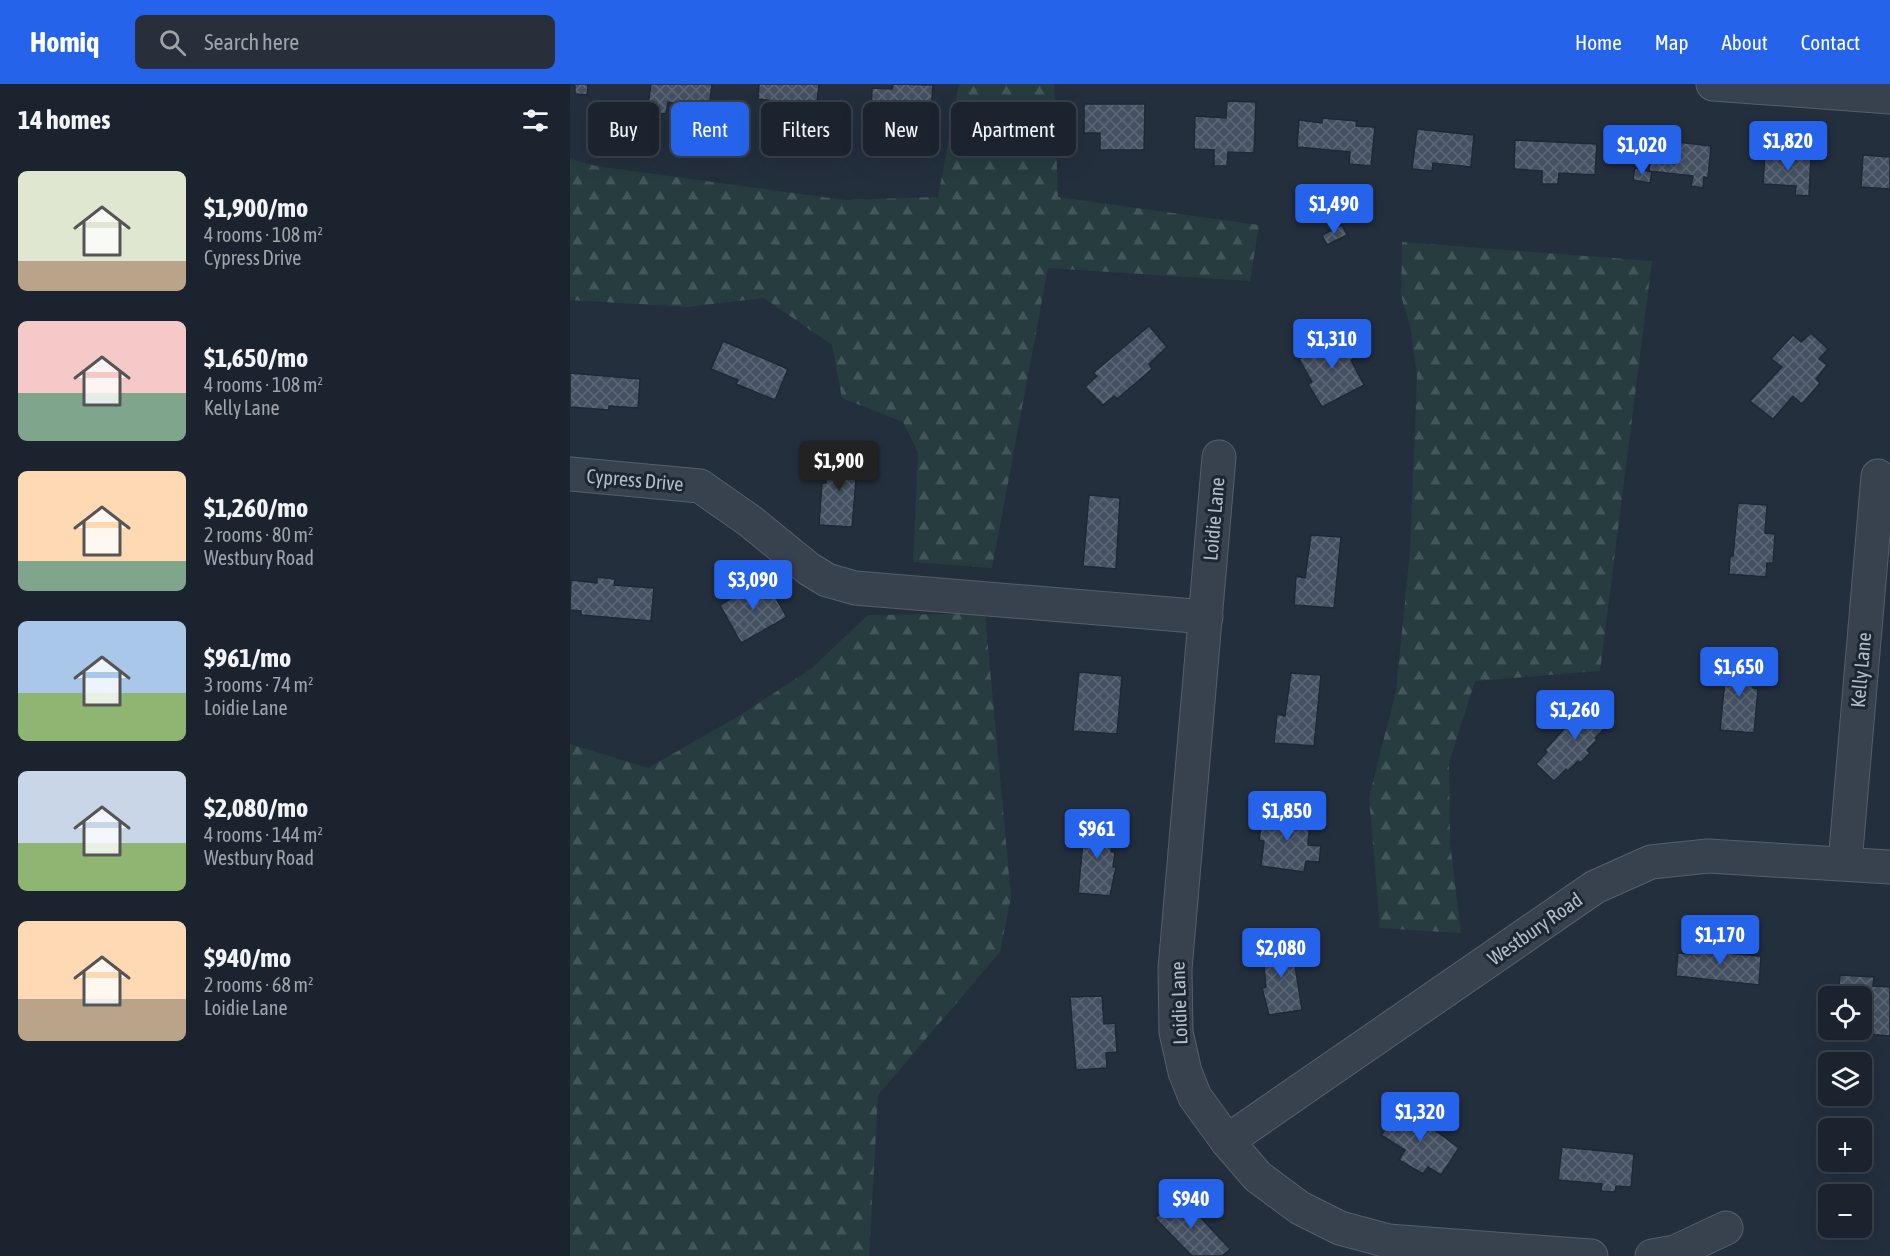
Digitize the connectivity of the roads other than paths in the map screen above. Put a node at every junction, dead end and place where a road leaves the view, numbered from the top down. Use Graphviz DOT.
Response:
graph roads {
  1 [pos="1713,84"];
  2 [pos="1890,97"];
  3 [pos="1219,457"];
  4 [pos="570,474"];
  5 [pos="1878,476"];
  6 [pos="1206,617"];
  7 [pos="1845,864"];
  8 [pos="1890,867"];
  9 [pos="1227,1141"];
  10 [pos="1726,1228"];
  11 [pos="1591,1256"];
  12 [pos="1652,1256"];
  1 -- 2 [label="street"];
  3 -- 6 [label="street, Loidie Lane"];
  4 -- 6 [label="street, Cypress Drive"];
  5 -- 7 [label="street, Kelly Lane"];
  6 -- 9 [label="street, Loidie Lane"];
  7 -- 8 [label="street, Westbury Road"];
  7 -- 9 [label="street, Westbury Road"];
  9 -- 11 [label="street, Loidie Lane"];
  10 -- 12 [label="street"];
}
